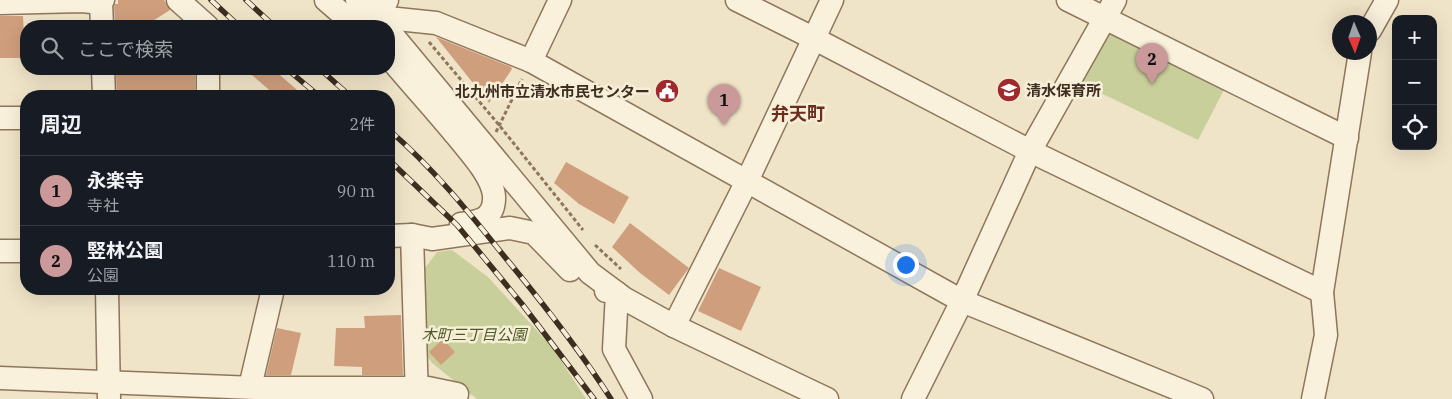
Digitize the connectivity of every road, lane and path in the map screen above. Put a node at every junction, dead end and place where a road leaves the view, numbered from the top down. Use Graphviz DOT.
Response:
graph roads {
  1 [pos="178,0"];
  2 [pos="326,0"];
  3 [pos="357,0"];
  4 [pos="560,0"];
  5 [pos="737,0"];
  6 [pos="832,0"];
  7 [pos="1068,0"];
  8 [pos="1386,0"];
  9 [pos="102,1"];
  10 [pos="0,3"];
  11 [pos="1110,9"];
  12 [pos="1377,17"];
  13 [pos="385,19"];
  14 [pos="102,20"];
  15 [pos="201,20"];
  16 [pos="349,20"];
  17 [pos="436,23"];
  18 [pos="395,32"];
  19 [pos="813,38"];
  20 [pos="1359,60"];
  21 [pos="531,61"];
  22 [pos="395,64"];
  23 [pos="103,75"];
  24 [pos="208,75"];
  25 [pos="104,90"];
  26 [pos="208,90"];
  27 [pos="0,118"];
  28 [pos="20,118"];
  29 [pos="499,125"];
  30 [pos="1347,138"];
  31 [pos="488,150"];
  32 [pos="1030,151"];
  33 [pos="747,181"];
  34 [pos="583,230"];
  35 [pos="412,235"];
  36 [pos="395,236"];
  37 [pos="589,238"];
  38 [pos="0,251"];
  39 [pos="20,251"];
  40 [pos="622,284"];
  41 [pos="1322,292"];
  42 [pos="107,295"];
  43 [pos="272,295"];
  44 [pos="962,301"];
  45 [pos="674,326"];
  46 [pos="415,363"];
  47 [pos="0,378"];
  48 [pos="109,390"];
  49 [pos="252,391"];
  50 [pos="416,394"];
  51 [pos="460,396"];
  52 [pos="641,399"];
  53 [pos="827,399"];
  54 [pos="913,399"];
  55 [pos="1202,399"];
  56 [pos="1313,399"];
  1 -- 15 [label="street"];
  2 -- 16 [label="street"];
  3 -- 13 [label="street"];
  4 -- 21 [label="street"];
  5 -- 19 [label="street"];
  6 -- 19 [label="street"];
  7 -- 11 [label="street"];
  8 -- 12 [label="street"];
  9 -- 10 [label="street"];
  9 -- 14 [label="street"];
  11 -- 30 [label="street"];
  11 -- 32 [label="street"];
  13 -- 17 [label="street"];
  17 -- 21 [label="street"];
  17 -- 29 [label="path"];
  18 -- 31 [label="street"];
  19 -- 32 [label="street"];
  19 -- 33 [label="street"];
  20 -- 30 [label="street"];
  21 -- 29 [label="path"];
  21 -- 33 [label="street"];
  22 -- 35 [label="street"];
  23 -- 25 [label="street"];
  24 -- 26 [label="street"];
  27 -- 28 [label="street"];
  29 -- 31 [label="path"];
  29 -- 34 [label="path"];
  30 -- 41 [label="street"];
  31 -- 40 [label="street"];
  32 -- 41 [label="street"];
  32 -- 44 [label="street"];
  33 -- 44 [label="street"];
  33 -- 45 [label="street"];
  35 -- 36 [label="street"];
  35 -- 40 [label="street"];
  35 -- 46 [label="street"];
  37 -- 40 [label="path"];
  38 -- 39 [label="street"];
  40 -- 45 [label="street"];
  40 -- 52 [label="street"];
  41 -- 56 [label="street"];
  42 -- 48 [label="street"];
  43 -- 49 [label="street"];
  44 -- 54 [label="street"];
  44 -- 55 [label="street"];
  45 -- 53 [label="street"];
  46 -- 50 [label="street"];
  46 -- 51 [label="street"];
  47 -- 48 [label="street"];
  48 -- 49 [label="street"];
  49 -- 50 [label="street"];
  50 -- 51 [label="street"];
}
